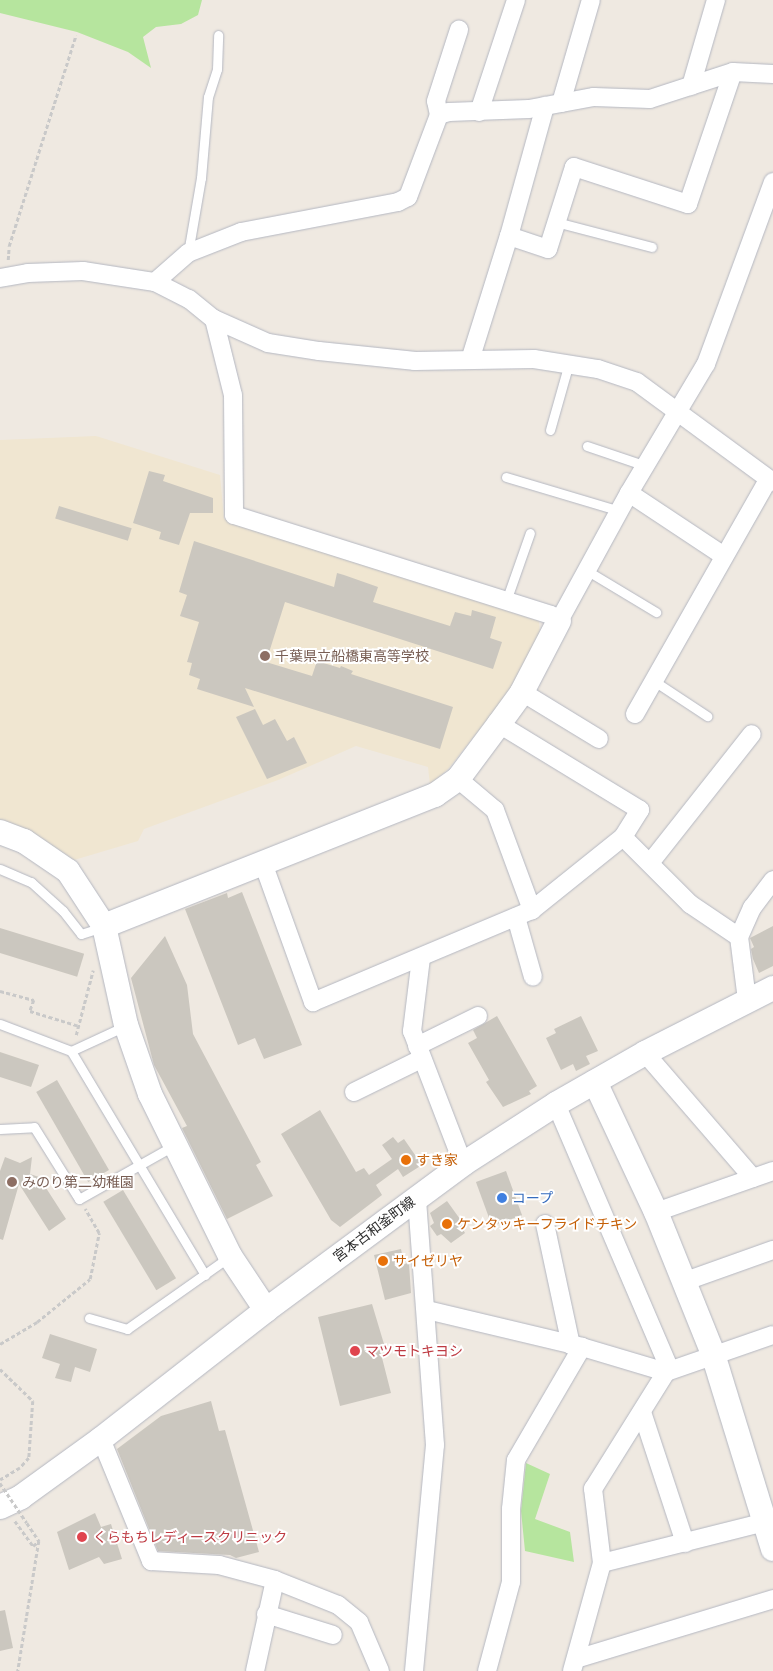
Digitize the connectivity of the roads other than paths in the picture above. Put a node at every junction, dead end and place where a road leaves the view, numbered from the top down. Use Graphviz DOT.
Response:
graph roads {
  1 [pos="516,0"];
  2 [pos="591,0"];
  3 [pos="716,0"];
  4 [pos="459,30"];
  5 [pos="218,35"];
  6 [pos="733,72"];
  7 [pos="773,74"];
  8 [pos="690,86"];
  9 [pos="553,104"];
  10 [pos="479,112"];
  11 [pos="440,115"];
  12 [pos="773,182"];
  13 [pos="556,222"];
  14 [pos="508,236"];
  15 [pos="652,247"];
  16 [pos="188,253"];
  17 [pos="3,277"];
  18 [pos="155,282"];
  19 [pos="214,319"];
  20 [pos="470,358"];
  21 [pos="569,363"];
  22 [pos="677,411"];
  23 [pos="550,430"];
  24 [pos="587,446"];
  25 [pos="646,466"];
  26 [pos="506,477"];
  27 [pos="771,481"];
  28 [pos="629,493"];
  29 [pos="620,511"];
  30 [pos="530,533"];
  31 [pos="724,556"];
  32 [pos="586,570"];
  33 [pos="506,601"];
  34 [pos="656,612"];
  35 [pos="560,620"];
  36 [pos="654,681"];
  37 [pos="522,692"];
  38 [pos="635,714"];
  39 [pos="707,716"];
  40 [pos="500,724"];
  41 [pos="752,734"];
  42 [pos="599,739"];
  43 [pos="458,780"];
  44 [pos="0,832"];
  45 [pos="623,837"];
  46 [pos="263,863"];
  47 [pos="650,864"];
  48 [pos="0,869"];
  49 [pos="773,880"];
  50 [pos="524,914"];
  51 [pos="104,926"];
  52 [pos="739,937"];
  53 [pos="421,958"];
  54 [pos="533,977"];
  55 [pos="773,988"];
  56 [pos="747,1000"];
  57 [pos="478,1016"];
  58 [pos="0,1024"];
  59 [pos="126,1025"];
  60 [pos="71,1051"];
  61 [pos="419,1053"];
  62 [pos="646,1053"];
  63 [pos="595,1082"];
  64 [pos="354,1092"];
  65 [pos="556,1104"];
  66 [pos="0,1129"];
  67 [pos="175,1145"];
  68 [pos="139,1164"];
  69 [pos="463,1164"];
  70 [pos="773,1171"];
  71 [pos="753,1178"];
  72 [pos="417,1198"];
  73 [pos="656,1212"];
  74 [pos="545,1224"];
  75 [pos="773,1250"];
  76 [pos="230,1256"];
  77 [pos="205,1276"];
  78 [pos="683,1282"];
  79 [pos="266,1310"];
  80 [pos="427,1310"];
  81 [pos="90,1318"];
  82 [pos="773,1335"];
  83 [pos="576,1346"];
  84 [pos="713,1354"];
  85 [pos="668,1371"];
  86 [pos="642,1412"];
  87 [pos="101,1439"];
  88 [pos="6,1511"];
  89 [pos="769,1521"];
  90 [pos="685,1543"];
  91 [pos="773,1550"];
  92 [pos="602,1563"];
  93 [pos="275,1580"];
  94 [pos="773,1599"];
  95 [pos="266,1614"];
  96 [pos="333,1635"];
  97 [pos="574,1665"];
  98 [pos="255,1671"];
  99 [pos="380,1671"];
  100 [pos="414,1671"];
  101 [pos="487,1671"];
  1 -- 10 [label="street"];
  2 -- 9 [label="street"];
  3 -- 8 [label="street"];
  4 -- 11 [label="street"];
  5 -- 16 [label="lane"];
  6 -- 7 [label="street"];
  6 -- 8 [label="street"];
  6 -- 13 [label="street"];
  8 -- 9 [label="street"];
  9 -- 10 [label="street"];
  9 -- 14 [label="street"];
  10 -- 11 [label="street"];
  11 -- 16 [label="street"];
  12 -- 22 [label="street"];
  13 -- 14 [label="street"];
  13 -- 15 [label="lane"];
  14 -- 20 [label="street"];
  16 -- 18 [label="street"];
  17 -- 18 [label="street"];
  18 -- 19 [label="street"];
  19 -- 20 [label="street"];
  19 -- 33 [label="street"];
  20 -- 21 [label="street"];
  21 -- 22 [label="street"];
  21 -- 23 [label="lane"];
  22 -- 25 [label="street"];
  22 -- 27 [label="street"];
  24 -- 25 [label="lane"];
  25 -- 28 [label="street"];
  26 -- 29 [label="lane"];
  27 -- 31 [label="street"];
  28 -- 29 [label="street"];
  28 -- 31 [label="street"];
  29 -- 32 [label="street"];
  30 -- 33 [label="lane"];
  31 -- 36 [label="street"];
  32 -- 34 [label="lane"];
  32 -- 35 [label="street"];
  33 -- 35 [label="street"];
  35 -- 37 [label="street"];
  36 -- 38 [label="street"];
  36 -- 39 [label="lane"];
  37 -- 40 [label="street"];
  37 -- 42 [label="street"];
  40 -- 43 [label="street"];
  40 -- 45 [label="street"];
  41 -- 47 [label="street"];
  43 -- 46 [label="street"];
  43 -- 50 [label="street"];
  44 -- 51 [label="street"];
  45 -- 47 [label="street"];
  45 -- 50 [label="street"];
  46 -- 51 [label="street"];
  46 -- 53 [label="street"];
  47 -- 52 [label="street"];
  48 -- 51 [label="lane"];
  49 -- 52 [label="street"];
  50 -- 53 [label="street"];
  50 -- 54 [label="street"];
  51 -- 59 [label="street"];
  52 -- 56 [label="street"];
  53 -- 61 [label="street"];
  55 -- 56 [label="street, 宮本古和釜町線"];
  56 -- 62 [label="street, 宮本古和釜町線"];
  57 -- 61 [label="street"];
  58 -- 60 [label="lane"];
  59 -- 60 [label="lane"];
  59 -- 67 [label="street"];
  60 -- 68 [label="lane"];
  61 -- 64 [label="street"];
  61 -- 69 [label="street"];
  62 -- 63 [label="street, 宮本古和釜町線"];
  62 -- 71 [label="street"];
  63 -- 65 [label="street, 宮本古和釜町線"];
  63 -- 73 [label="street"];
  65 -- 69 [label="street, 宮本古和釜町線"];
  65 -- 85 [label="street"];
  66 -- 68 [label="lane"];
  67 -- 68 [label="lane"];
  67 -- 76 [label="street"];
  68 -- 77 [label="lane"];
  69 -- 72 [label="street, 宮本古和釜町線"];
  70 -- 71 [label="street"];
  71 -- 73 [label="street"];
  72 -- 79 [label="street, 宮本古和釜町線"];
  72 -- 80 [label="street"];
  73 -- 78 [label="street"];
  74 -- 83 [label="street"];
  75 -- 78 [label="street"];
  76 -- 77 [label="lane"];
  76 -- 79 [label="street"];
  77 -- 81 [label="lane"];
  78 -- 84 [label="street"];
  79 -- 87 [label="street, 宮本古和釜町線"];
  80 -- 83 [label="street"];
  80 -- 100 [label="street"];
  82 -- 84 [label="street"];
  83 -- 85 [label="street"];
  83 -- 101 [label="street"];
  84 -- 85 [label="street"];
  84 -- 89 [label="street"];
  85 -- 86 [label="street"];
  86 -- 90 [label="street"];
  86 -- 92 [label="street"];
  87 -- 88 [label="street, 宮本古和釜町線"];
  87 -- 93 [label="street"];
  89 -- 90 [label="street"];
  89 -- 91 [label="street"];
  90 -- 92 [label="street"];
  92 -- 97 [label="street"];
  93 -- 95 [label="street"];
  93 -- 99 [label="street"];
  94 -- 97 [label="street"];
  95 -- 96 [label="street"];
  95 -- 98 [label="street"];
}
